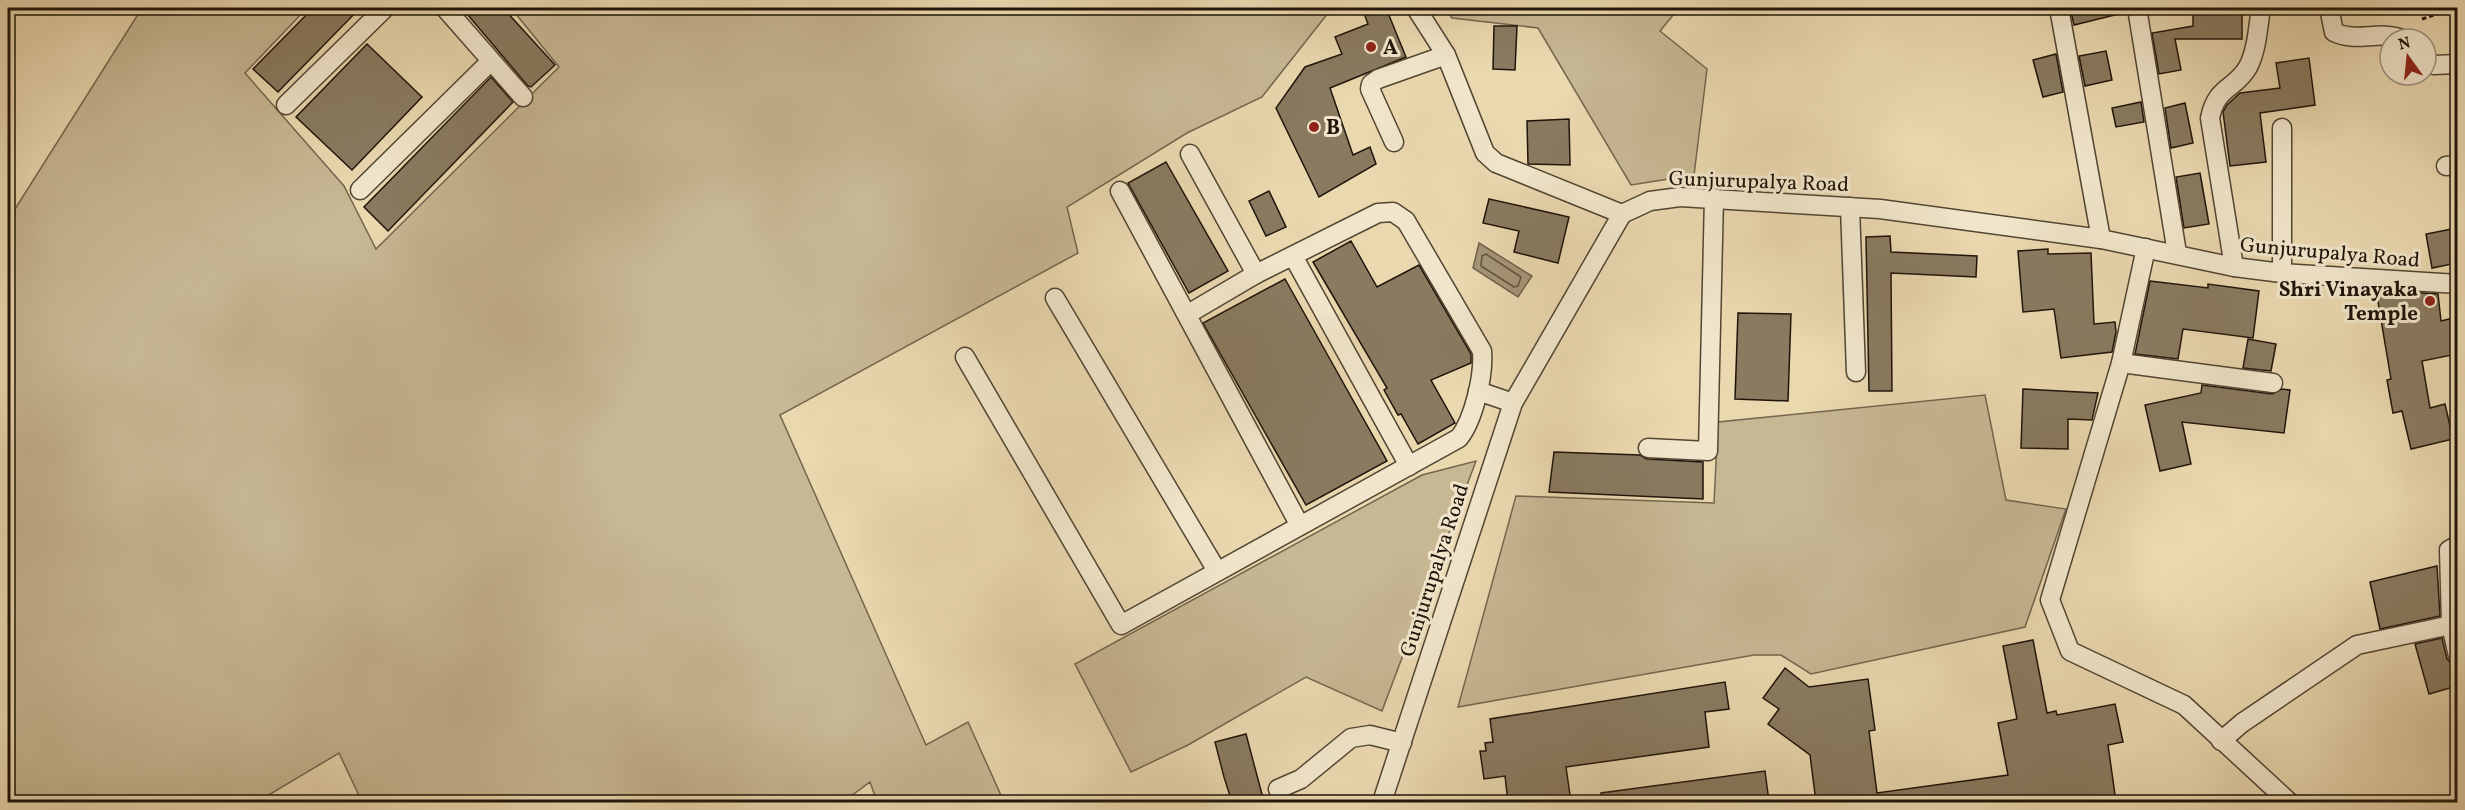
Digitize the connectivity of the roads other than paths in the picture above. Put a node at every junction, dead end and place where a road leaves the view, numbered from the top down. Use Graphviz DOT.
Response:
graph roads {
  1 [pos="385,8"];
  2 [pos="445,8"];
  3 [pos="1416,8"];
  4 [pos="2059,8"];
  5 [pos="2137,8"];
  6 [pos="2261,8"];
  7 [pos="2329,8"];
  8 [pos="2378,36"];
  9 [pos="1446,55"];
  10 [pos="491,61"];
  11 [pos="2457,64"];
  12 [pos="2438,65"];
  13 [pos="523,97"];
  14 [pos="286,105"];
  15 [pos="2282,128"];
  16 [pos="1394,142"];
  17 [pos="1190,154"];
  18 [pos="360,190"];
  19 [pos="1120,191"];
  20 [pos="1714,198"];
  21 [pos="1850,207"];
  22 [pos="1622,214"];
  23 [pos="2101,238"];
  24 [pos="2146,248"];
  25 [pos="2177,253"];
  26 [pos="1293,256"];
  27 [pos="2234,267"];
  28 [pos="2282,273"];
  29 [pos="1256,274"];
  30 [pos="2457,284"];
  31 [pos="1055,298"];
  32 [pos="1188,314"];
  33 [pos="965,357"];
  34 [pos="2121,363"];
  35 [pos="1856,372"];
  36 [pos="2273,383"];
  37 [pos="1478,391"];
  38 [pos="1513,403"];
  39 [pos="1648,447"];
  40 [pos="1409,466"];
  41 [pos="1299,524"];
  42 [pos="2457,545"];
  43 [pos="1217,571"];
  44 [pos="2451,625"];
  45 [pos="2457,656"];
  46 [pos="2221,741"];
  47 [pos="1402,742"];
  48 [pos="1278,789"];
  49 [pos="1382,802"];
  50 [pos="2289,802"];
  1 -- 14 [label="street"];
  2 -- 10 [label="street"];
  3 -- 9 [label="street"];
  4 -- 23 [label="street"];
  5 -- 25 [label="street"];
  6 -- 27 [label="street"];
  7 -- 8 [label="street"];
  9 -- 16 [label="street"];
  9 -- 22 [label="street"];
  10 -- 13 [label="street"];
  10 -- 18 [label="street"];
  11 -- 12 [label="street"];
  15 -- 28 [label="street"];
  17 -- 29 [label="street"];
  19 -- 32 [label="street"];
  20 -- 21 [label="street, Gunjurupalya Road"];
  20 -- 22 [label="street, Gunjurupalya Road"];
  20 -- 39 [label="street"];
  21 -- 23 [label="street, Gunjurupalya Road"];
  21 -- 35 [label="street"];
  22 -- 38 [label="street, Gunjurupalya Road"];
  23 -- 24 [label="street, Gunjurupalya Road"];
  24 -- 25 [label="street, Gunjurupalya Road"];
  24 -- 34 [label="street"];
  25 -- 27 [label="street, Gunjurupalya Road"];
  26 -- 29 [label="street"];
  26 -- 37 [label="street"];
  26 -- 40 [label="street"];
  27 -- 28 [label="street, Gunjurupalya Road"];
  28 -- 30 [label="street, Gunjurupalya Road"];
  29 -- 32 [label="street"];
  31 -- 43 [label="street"];
  32 -- 41 [label="street"];
  33 -- 43 [label="street"];
  34 -- 36 [label="street"];
  34 -- 46 [label="street"];
  37 -- 38 [label="street"];
  37 -- 40 [label="street"];
  38 -- 47 [label="street, Gunjurupalya Road"];
  40 -- 41 [label="street"];
  41 -- 43 [label="street"];
  42 -- 44 [label="street"];
  44 -- 45 [label="street"];
  44 -- 46 [label="street"];
  46 -- 50 [label="street"];
  47 -- 48 [label="street"];
  47 -- 49 [label="street, Gunjurupalya Road"];
}
